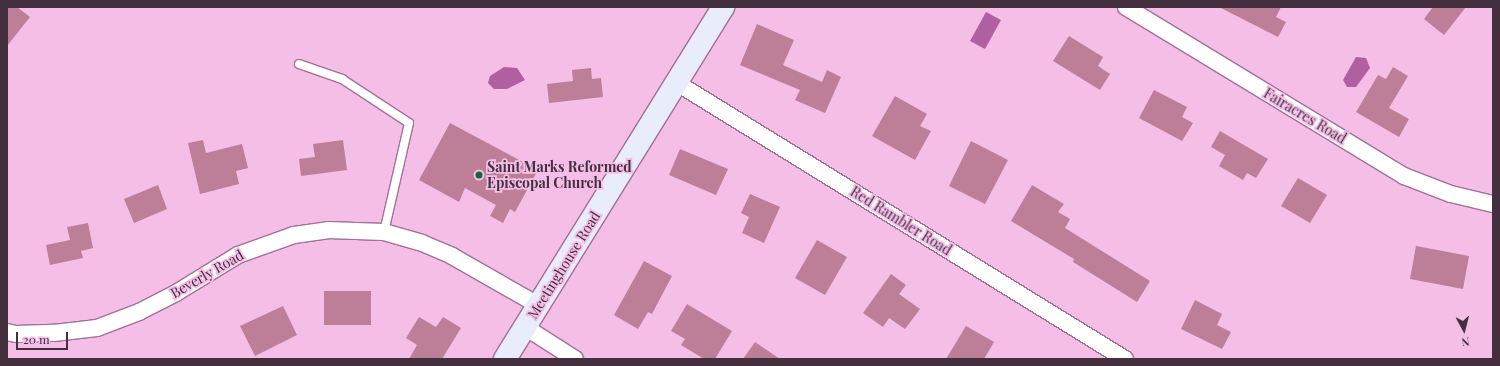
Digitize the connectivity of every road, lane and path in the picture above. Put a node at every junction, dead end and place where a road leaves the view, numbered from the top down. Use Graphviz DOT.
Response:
graph roads {
  1 [pos="723,7"];
  2 [pos="1126,7"];
  3 [pos="299,64"];
  4 [pos="677,83"];
  5 [pos="1493,204"];
  6 [pos="384,232"];
  7 [pos="538,305"];
  8 [pos="525,327"];
  9 [pos="7,332"];
  10 [pos="505,359"];
  11 [pos="575,359"];
  12 [pos="1125,359"];
  1 -- 4 [label="street, Meetinghouse Road"];
  2 -- 5 [label="street, Fairacres Road"];
  3 -- 6 [label="lane"];
  4 -- 7 [label="street, Meetinghouse Road"];
  4 -- 12 [label="street, Red Rambler Road"];
  6 -- 7 [label="street, Beverly Road"];
  6 -- 9 [label="street, Beverly Road"];
  7 -- 8 [label="street, Meetinghouse Road"];
  8 -- 10 [label="street, Meetinghouse Road"];
  8 -- 11 [label="street"];
}
